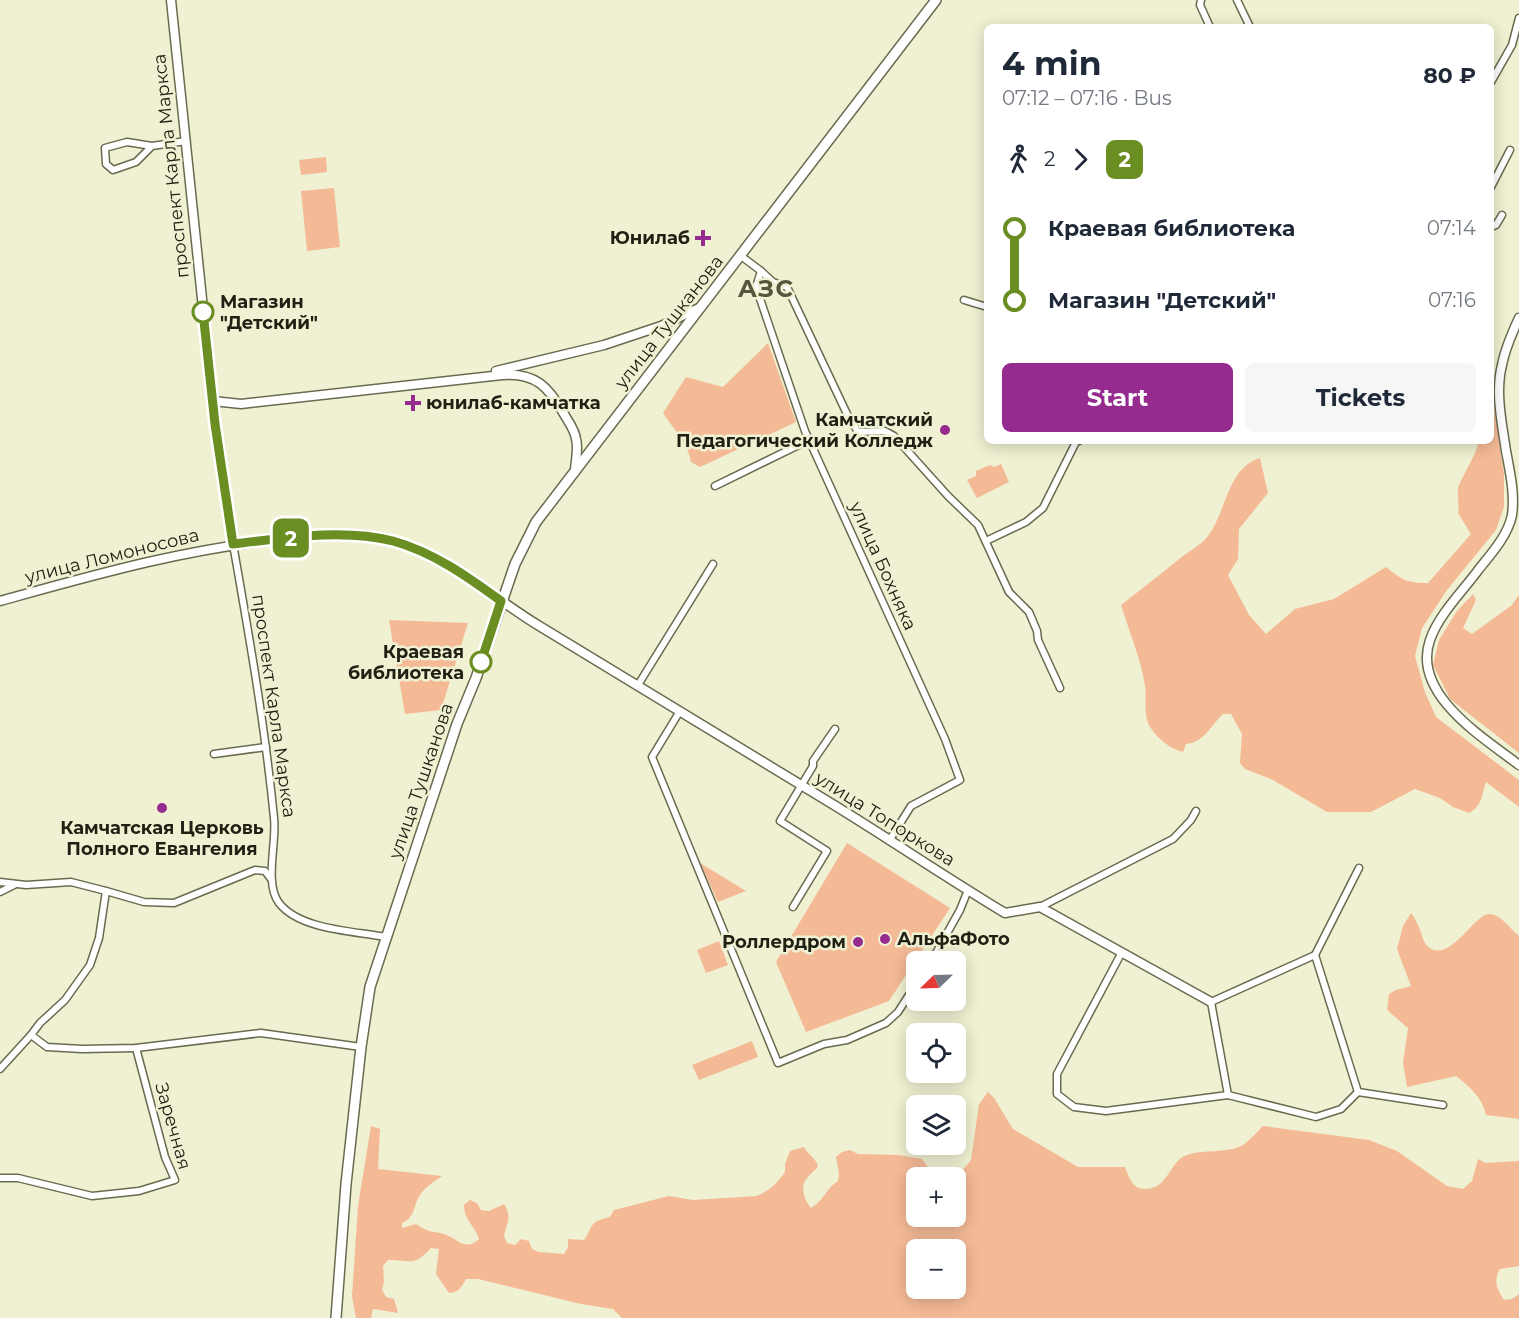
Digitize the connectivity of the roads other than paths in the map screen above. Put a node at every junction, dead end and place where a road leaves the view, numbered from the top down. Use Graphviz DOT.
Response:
graph roads {
  1 [pos="171,0"];
  2 [pos="936,0"];
  3 [pos="1202,0"];
  4 [pos="1237,0"];
  5 [pos="1519,18"];
  6 [pos="1209,24"];
  7 [pos="1249,24"];
  8 [pos="1494,77"];
  9 [pos="186,141"];
  10 [pos="152,146"];
  11 [pos="1510,150"];
  12 [pos="1494,181"];
  13 [pos="1502,215"];
  14 [pos="1494,226"];
  15 [pos="741,256"];
  16 [pos="761,271"];
  17 [pos="964,300"];
  18 [pos="984,306"];
  19 [pos="701,307"];
  20 [pos="1519,318"];
  21 [pos="467,378"];
  22 [pos="213,401"];
  23 [pos="809,440"];
  24 [pos="1075,444"];
  25 [pos="575,472"];
  26 [pos="716,486"];
  27 [pos="986,541"];
  28 [pos="233,544"];
  29 [pos="713,564"];
  30 [pos="0,601"];
  31 [pos="501,601"];
  32 [pos="638,686"];
  33 [pos="1060,688"];
  34 [pos="680,711"];
  35 [pos="835,729"];
  36 [pos="266,747"];
  37 [pos="214,754"];
  38 [pos="1519,765"];
  39 [pos="801,786"];
  40 [pos="1196,811"];
  41 [pos="890,841"];
  42 [pos="1359,868"];
  43 [pos="272,879"];
  44 [pos="0,882"];
  45 [pos="15,885"];
  46 [pos="968,890"];
  47 [pos="106,891"];
  48 [pos="0,892"];
  49 [pos="793,907"];
  50 [pos="1040,907"];
  51 [pos="385,937"];
  52 [pos="937,951"];
  53 [pos="1122,952"];
  54 [pos="1315,955"];
  55 [pos="906,1000"];
  56 [pos="1211,1002"];
  57 [pos="31,1035"];
  58 [pos="361,1047"];
  59 [pos="136,1048"];
  60 [pos="0,1069"];
  61 [pos="1358,1092"];
  62 [pos="1228,1095"];
  63 [pos="1443,1105"];
  64 [pos="0,1178"];
  65 [pos="336,1318"];
  1 -- 9 [label="main road, проспект Карла Маркса"];
  2 -- 15 [label="main road, улица Тушканова"];
  3 -- 6 [label="street"];
  4 -- 7 [label="street"];
  5 -- 8 [label="street"];
  9 -- 10 [label="street"];
  9 -- 22 [label="main road, проспект Карла Маркса"];
  10 -- 10 [label="street"];
  11 -- 12 [label="street"];
  13 -- 14 [label="street"];
  15 -- 16 [label="street"];
  15 -- 19 [label="main road, улица Тушканова"];
  16 -- 23 [label="street, улица Бохняка"];
  16 -- 27 [label="street"];
  17 -- 18 [label="street"];
  19 -- 21 [label="main road"];
  19 -- 25 [label="main road, улица Тушканова"];
  20 -- 38 [label="main road"];
  21 -- 22 [label="main road"];
  21 -- 25 [label="main road"];
  22 -- 28 [label="main road, проспект Карла Маркса"];
  23 -- 26 [label="street"];
  23 -- 41 [label="street, улица Бохняка"];
  24 -- 27 [label="street"];
  25 -- 31 [label="main road, улица Тушканова"];
  27 -- 33 [label="street"];
  28 -- 30 [label="main road, улица Ломоносова"];
  28 -- 31 [label="main road, улица Ломоносова"];
  28 -- 36 [label="street, проспект Карла Маркса"];
  29 -- 32 [label="street"];
  31 -- 32 [label="main road, улица Топоркова"];
  31 -- 51 [label="main road, улица Тушканова"];
  32 -- 34 [label="main road, улица Топоркова"];
  34 -- 39 [label="main road, улица Топоркова"];
  34 -- 55 [label="street"];
  35 -- 39 [label="street"];
  36 -- 37 [label="street"];
  36 -- 43 [label="street, проспект Карла Маркса"];
  39 -- 41 [label="main road, улица Топоркова"];
  39 -- 49 [label="street"];
  40 -- 50 [label="street"];
  41 -- 46 [label="main road, улица Топоркова"];
  42 -- 54 [label="street"];
  43 -- 47 [label="street"];
  43 -- 51 [label="street, проспект Карла Маркса"];
  44 -- 45 [label="street"];
  45 -- 47 [label="street"];
  45 -- 48 [label="street"];
  46 -- 50 [label="main road, улица Топоркова"];
  46 -- 52 [label="street"];
  47 -- 57 [label="street"];
  50 -- 53 [label="main road"];
  51 -- 58 [label="main road, улица Тушканова"];
  53 -- 56 [label="main road"];
  53 -- 62 [label="street"];
  54 -- 56 [label="street"];
  54 -- 61 [label="street"];
  56 -- 62 [label="street"];
  57 -- 59 [label="street"];
  57 -- 60 [label="street"];
  58 -- 59 [label="street"];
  58 -- 65 [label="main road, улица Тушканова"];
  59 -- 64 [label="street, Заречная"];
  61 -- 62 [label="street"];
  61 -- 63 [label="street"];
}
